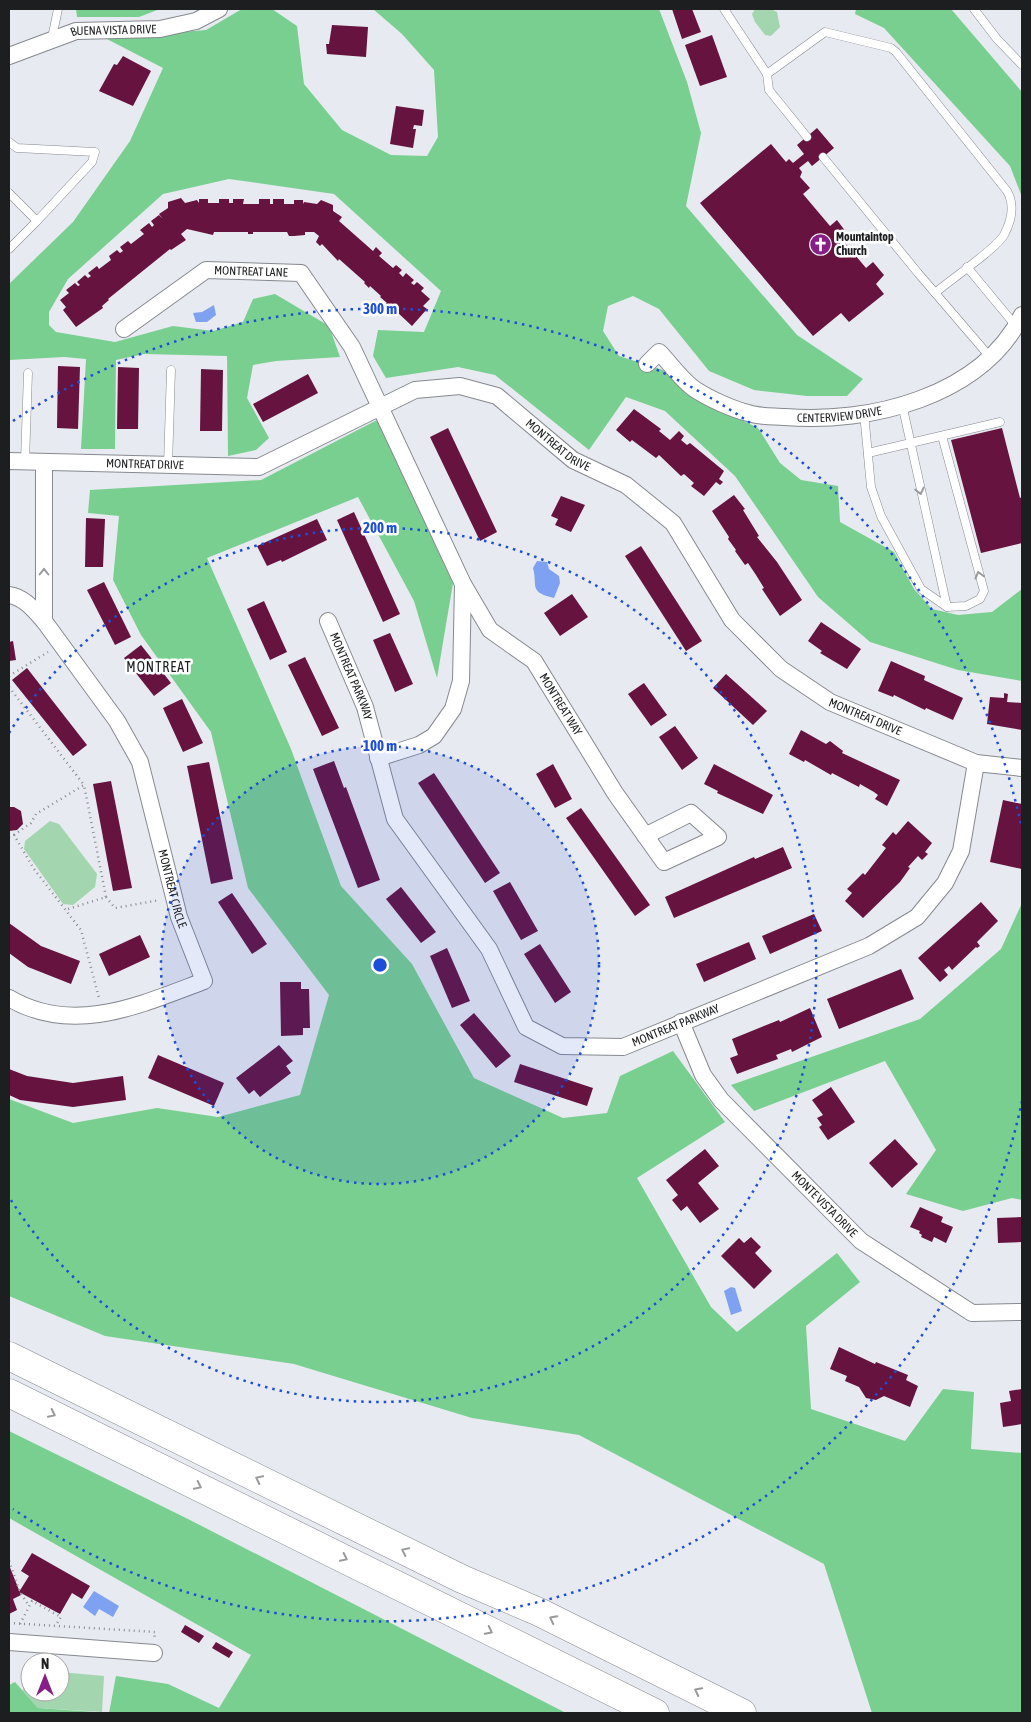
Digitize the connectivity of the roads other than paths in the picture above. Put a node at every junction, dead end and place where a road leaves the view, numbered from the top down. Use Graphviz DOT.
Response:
graph roads {
  1 [pos="58,9"];
  2 [pos="219,9"];
  3 [pos="724,9"];
  4 [pos="974,9"];
  5 [pos="52,38"];
  6 [pos="9,56"];
  7 [pos="1022,65"];
  8 [pos="767,74"];
  9 [pos="806,137"];
  10 [pos="9,142"];
  11 [pos="823,156"];
  12 [pos="9,192"];
  13 [pos="37,221"];
  14 [pos="9,249"];
  15 [pos="967,267"];
  16 [pos="935,293"];
  17 [pos="1019,321"];
  18 [pos="124,329"];
  19 [pos="990,357"];
  20 [pos="646,364"];
  21 [pos="171,370"];
  22 [pos="28,373"];
  23 [pos="902,404"];
  24 [pos="381,405"];
  25 [pos="864,413"];
  26 [pos="1000,422"];
  27 [pos="942,436"];
  28 [pos="909,444"];
  29 [pos="868,453"];
  30 [pos="17,461"];
  31 [pos="44,462"];
  32 [pos="168,465"];
  33 [pos="463,584"];
  34 [pos="9,595"];
  35 [pos="947,607"];
  36 [pos="44,621"];
  37 [pos="328,622"];
  38 [pos="378,758"];
  39 [pos="976,763"];
  40 [pos="1022,768"];
  41 [pos="645,836"];
  42 [pos="9,998"];
  43 [pos="681,1022"];
  44 [pos="1022,1312"];
  45 [pos="9,1350"];
  46 [pos="9,1356"];
  47 [pos="46,1374"];
  48 [pos="9,1393"];
  49 [pos="9,1642"];
  50 [pos="154,1653"];
  51 [pos="655,1713"];
  52 [pos="742,1713"];
  1 -- 5 [label="lane"];
  2 -- 5 [label="street, BUENA VISTA DRIVE"];
  3 -- 8 [label="lane"];
  4 -- 7 [label="lane"];
  5 -- 6 [label="street, BUENA VISTA DRIVE"];
  8 -- 9 [label="lane"];
  8 -- 15 [label="lane"];
  10 -- 13 [label="lane"];
  11 -- 16 [label="lane"];
  12 -- 13 [label="lane"];
  13 -- 14 [label="lane"];
  15 -- 16 [label="lane"];
  15 -- 17 [label="lane"];
  16 -- 19 [label="lane"];
  17 -- 19 [label="street, CENTERVIEW DRIVE"];
  18 -- 24 [label="street, MONTREAT LANE"];
  19 -- 23 [label="street, CENTERVIEW DRIVE"];
  20 -- 25 [label="street, CENTERVIEW DRIVE"];
  21 -- 32 [label="lane"];
  22 -- 30 [label="lane"];
  23 -- 25 [label="street, CENTERVIEW DRIVE"];
  23 -- 28 [label="lane"];
  24 -- 32 [label="street, MONTREAT DRIVE"];
  24 -- 33 [label="street, MONTREAT WAY"];
  24 -- 39 [label="street, MONTREAT DRIVE"];
  25 -- 29 [label="lane"];
  26 -- 27 [label="lane"];
  27 -- 28 [label="lane"];
  35 -- 27 [label="lane, one-way"];
  28 -- 29 [label="lane"];
  28 -- 35 [label="lane, one-way"];
  29 -- 35 [label="lane"];
  30 -- 31 [label="street, MONTREAT DRIVE"];
  31 -- 32 [label="street, MONTREAT DRIVE"];
  36 -- 31 [label="street, one-way"];
  33 -- 38 [label="street, MONTREAT WAY"];
  33 -- 41 [label="street, MONTREAT WAY"];
  34 -- 36 [label="street, MONTREAT CIRCLE"];
  36 -- 42 [label="street, MONTREAT CIRCLE"];
  37 -- 38 [label="street, MONTREAT PARKWAY"];
  38 -- 43 [label="street, MONTREAT PARKWAY"];
  39 -- 40 [label="street, MONTREAT DRIVE"];
  39 -- 43 [label="street, MONTREAT PARKWAY"];
  43 -- 44 [label="street, MONTE VISTA DRIVE"];
  45 -- 47 [label="highway"];
  46 -- 47 [label="highway"];
  52 -- 47 [label="highway, one-way"];
  48 -- 51 [label="highway, one-way"];
  49 -- 50 [label="street"];
}
